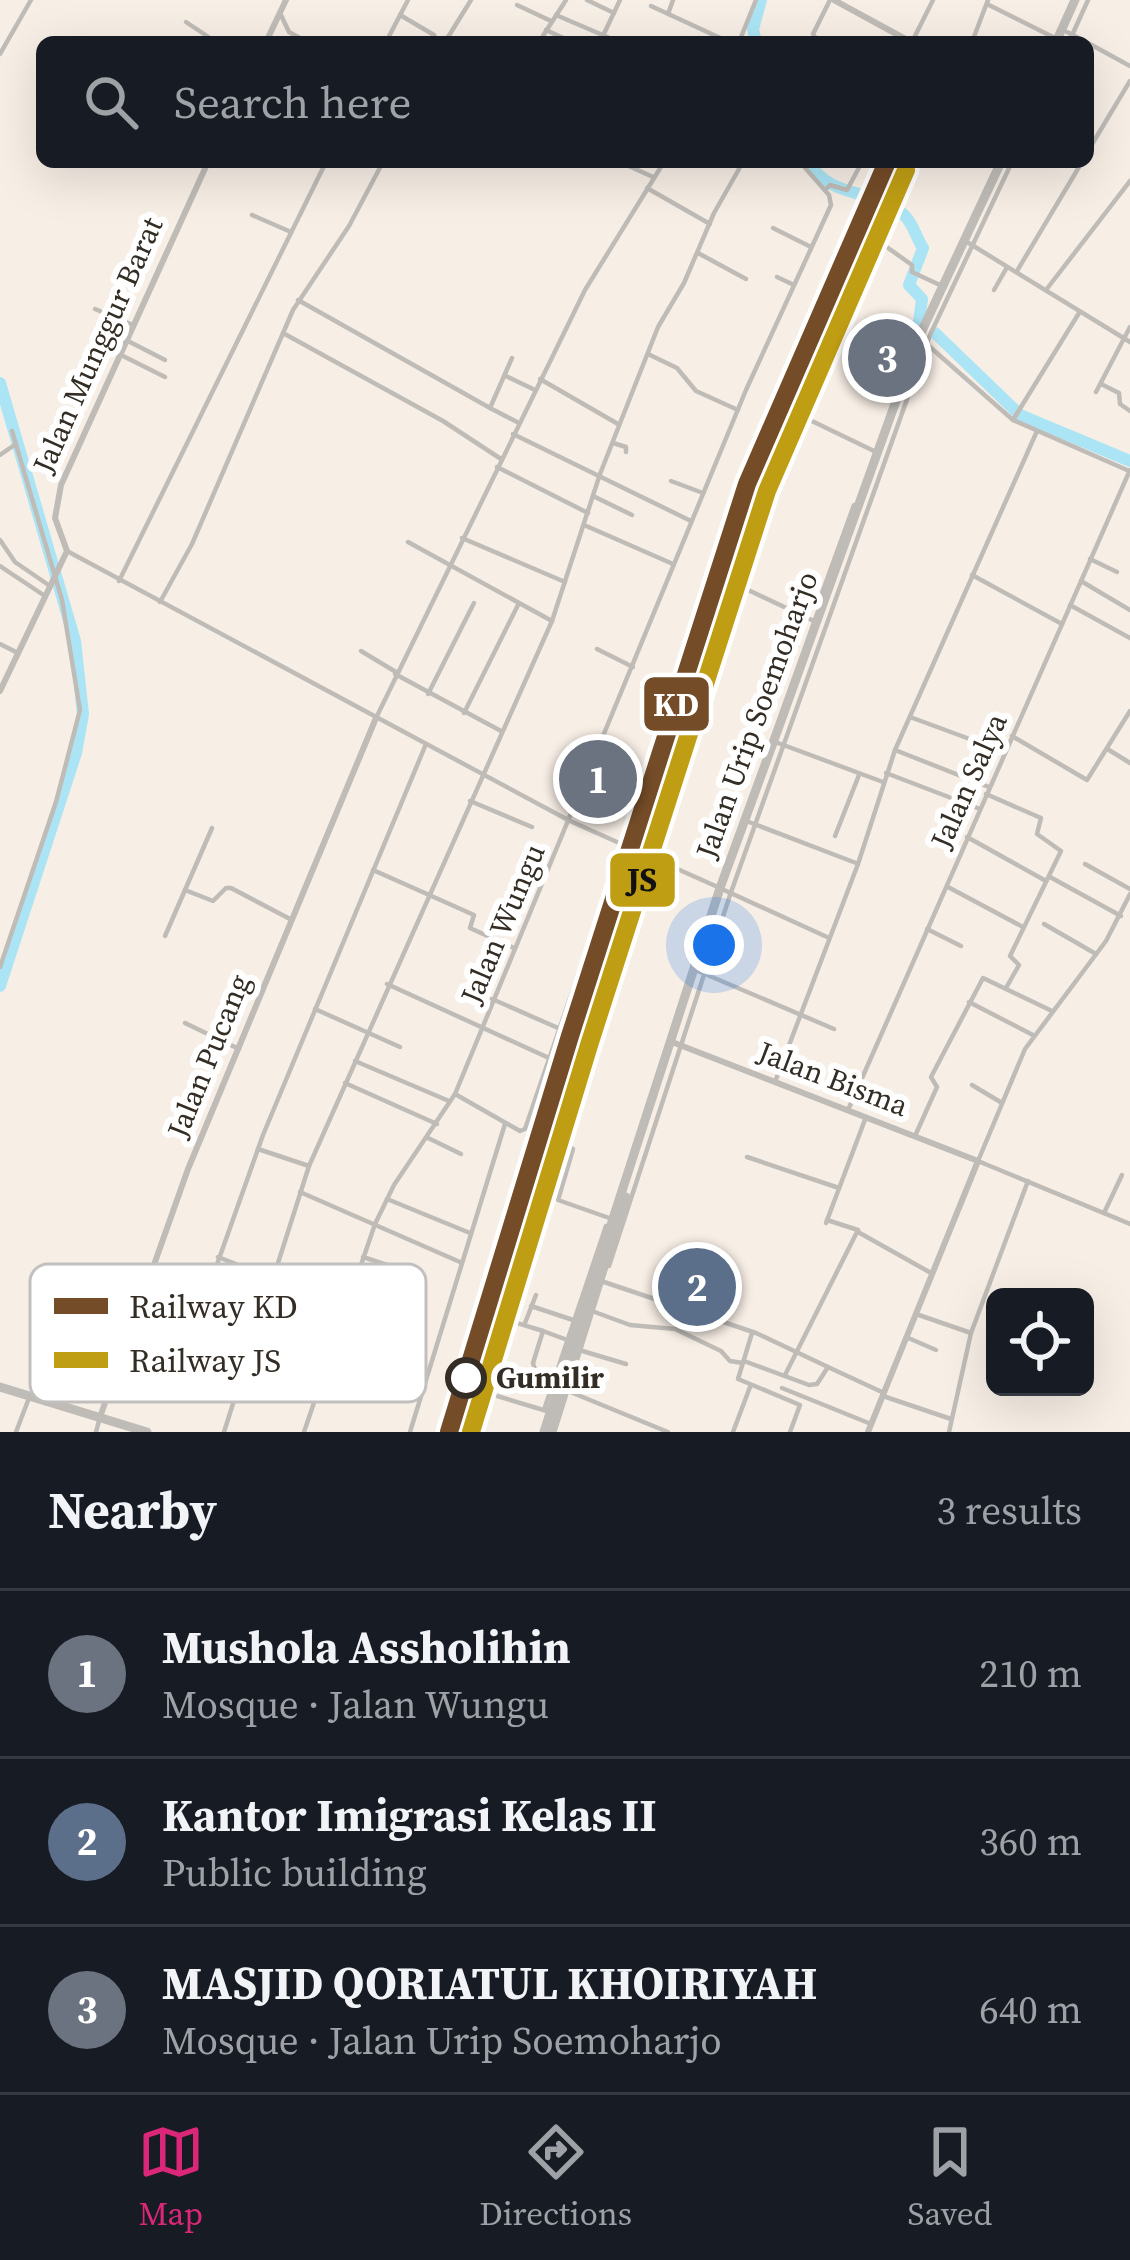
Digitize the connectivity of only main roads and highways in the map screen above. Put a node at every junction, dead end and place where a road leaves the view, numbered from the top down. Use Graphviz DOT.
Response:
graph roads {
  1 [pos="1079,0"];
  2 [pos="1062,36"];
  3 [pos="1000,168"];
  4 [pos="1001,168"];
  5 [pos="873,472"];
  6 [pos="723,890"];
  7 [pos="675,1043"];
  8 [pos="575,1345"];
  9 [pos="561,1385"];
  10 [pos="0,1388"];
  11 [pos="30,1397"];
  12 [pos="47,1402"];
  13 [pos="147,1432"];
  14 [pos="548,1432"];
  1 -- 2 [label="highway"];
  3 -- 5 [label="highway, Jalan Urip Soemoharjo"];
  4 -- 5 [label="highway, Jalan Urip Soemoharjo"];
  5 -- 6 [label="highway, Jalan Urip Soemoharjo"];
  5 -- 6 [label="highway, Jalan Urip Soemoharjo"];
  6 -- 7 [label="highway, Jalan Urip Soemoharjo"];
  6 -- 7 [label="highway, Jalan Urip Soemoharjo"];
  7 -- 8 [label="highway, Jalan Urip Soemoharjo"];
  7 -- 8 [label="highway, Jalan Urip Soemoharjo"];
  8 -- 9 [label="highway, Jalan Urip Soemoharjo"];
  9 -- 14 [label="highway, Jalan Urip Soemoharjo"];
  9 -- 14 [label="highway, Jalan Urip Soemoharjo"];
  10 -- 11 [label="highway"];
  12 -- 13 [label="highway"];
}
